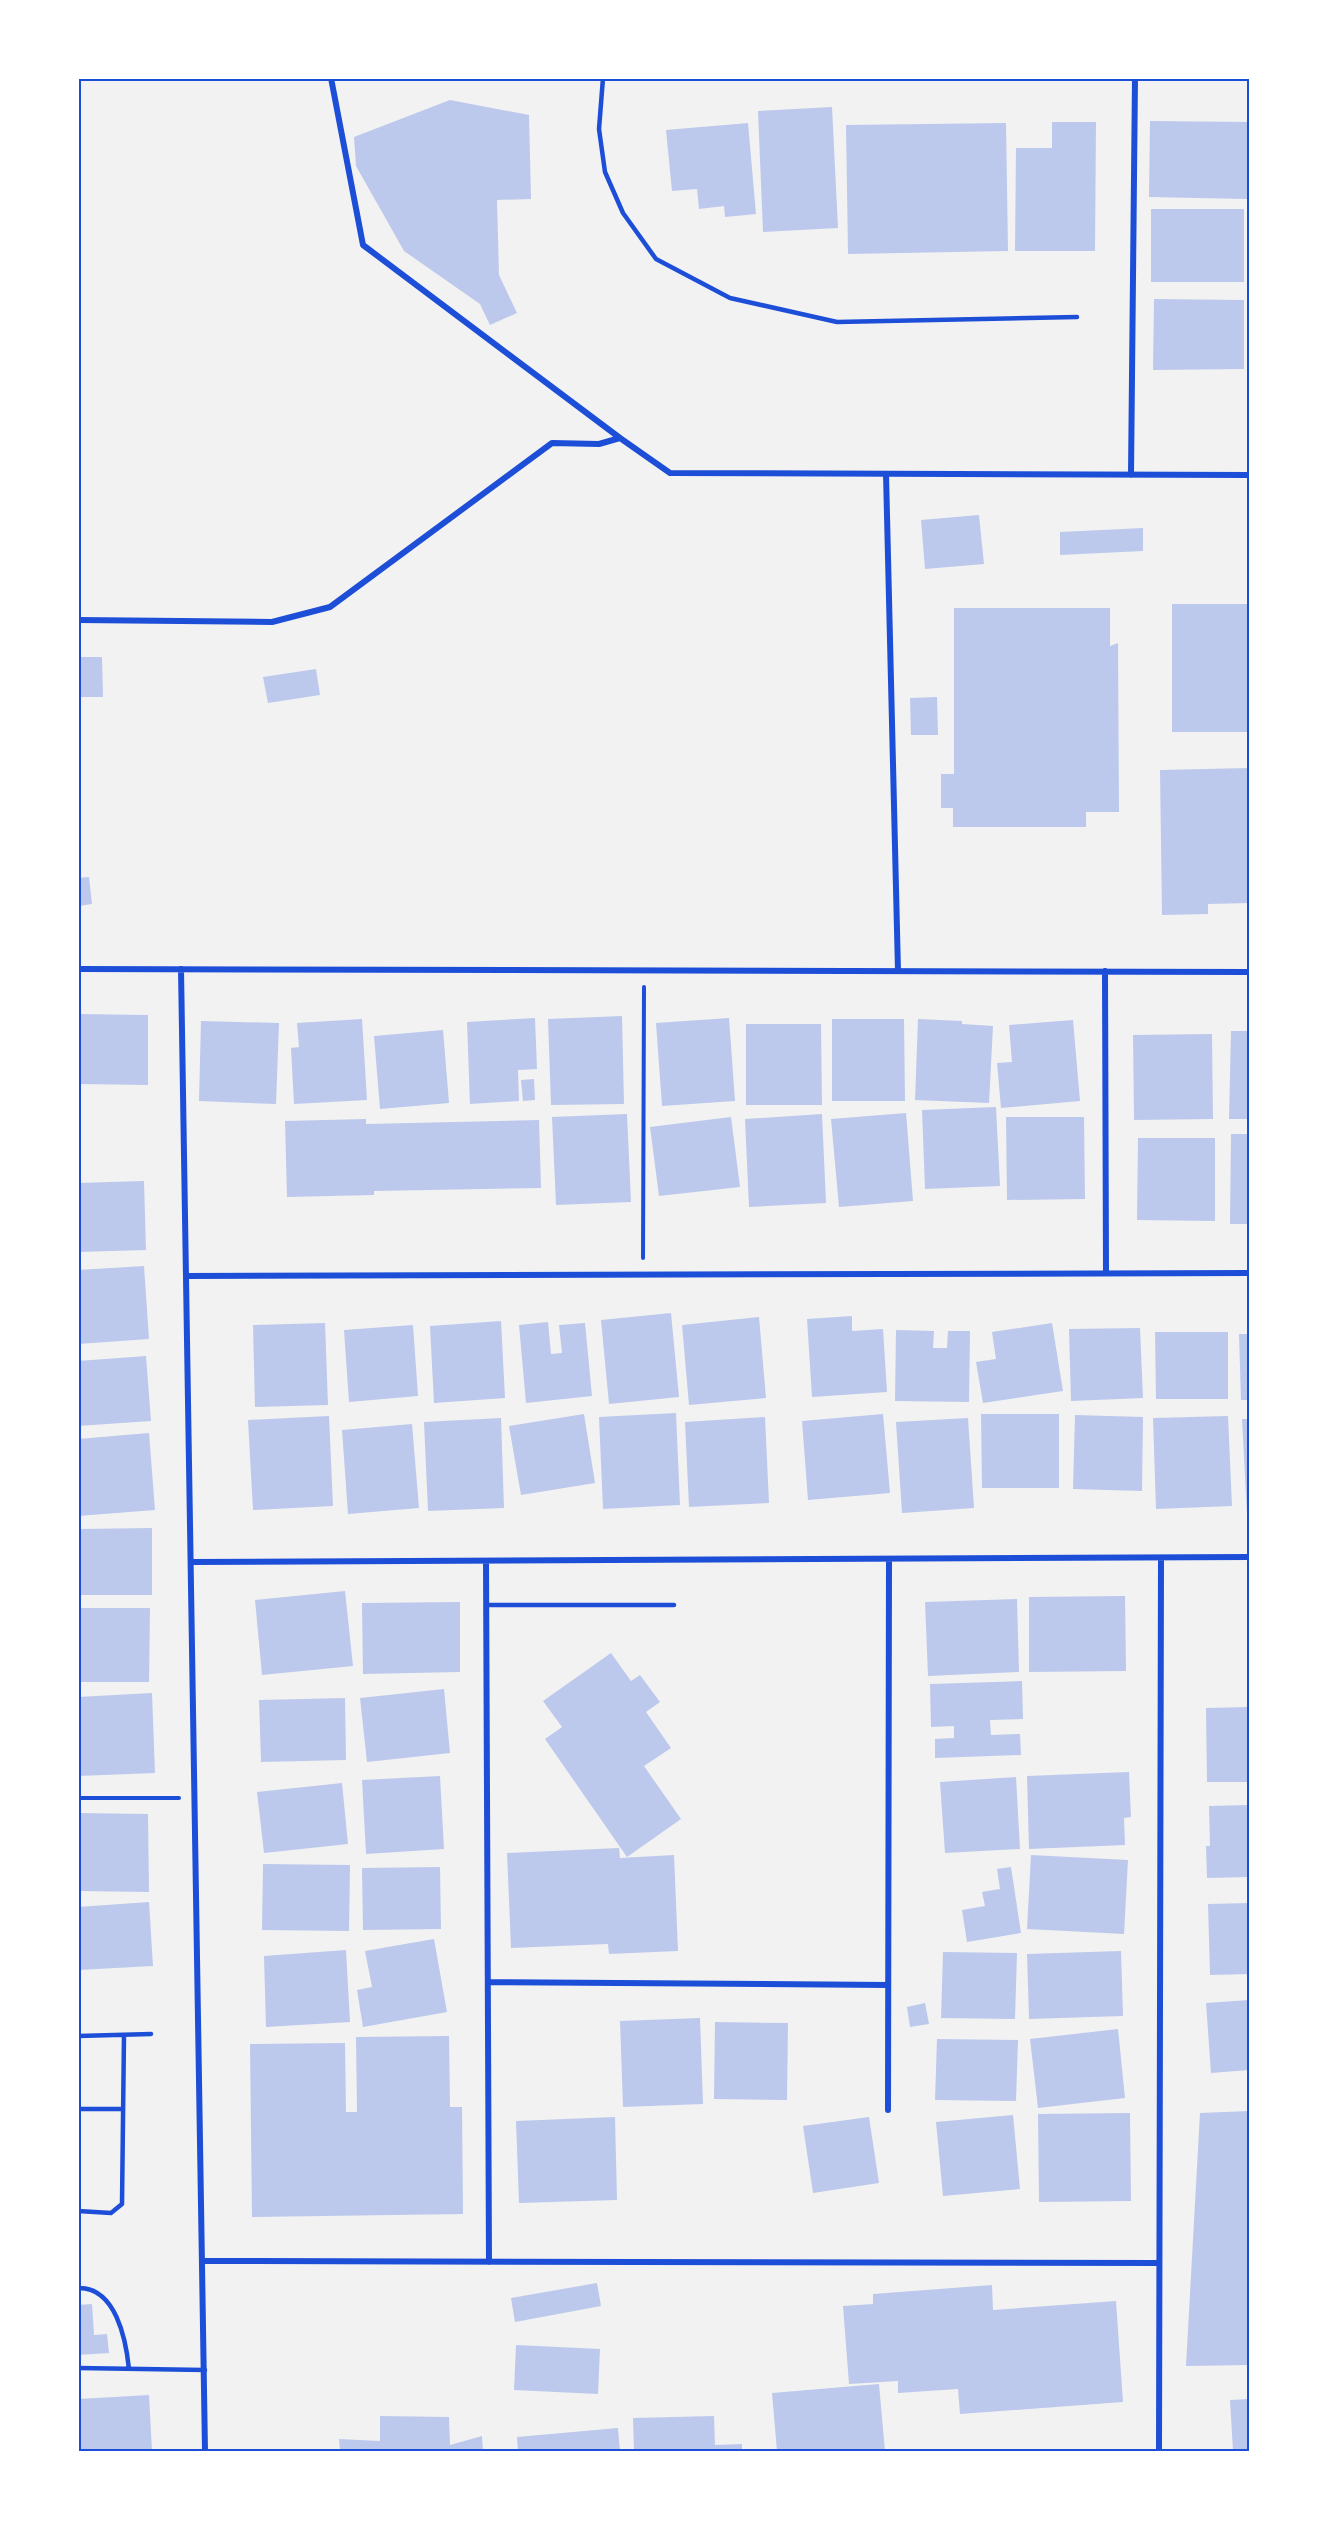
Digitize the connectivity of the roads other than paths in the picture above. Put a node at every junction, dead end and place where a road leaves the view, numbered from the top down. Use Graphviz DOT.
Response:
graph roads {
  1 [pos="331,78"];
  2 [pos="603,78"];
  3 [pos="1135,78"];
  4 [pos="1077,317"];
  5 [pos="620,438"];
  6 [pos="886,474"];
  7 [pos="1131,475"];
  8 [pos="1249,476"];
  9 [pos="78,620"];
  10 [pos="78,969"];
  11 [pos="181,969"];
  12 [pos="898,971"];
  13 [pos="1106,971"];
  14 [pos="1249,972"];
  15 [pos="1106,1273"];
  16 [pos="1249,1273"];
  17 [pos="186,1276"];
  18 [pos="1249,1557"];
  19 [pos="1161,1558"];
  20 [pos="889,1559"];
  21 [pos="486,1561"];
  22 [pos="191,1562"];
  23 [pos="486,1605"];
  24 [pos="674,1605"];
  25 [pos="488,1982"];
  26 [pos="888,1985"];
  27 [pos="151,2034"];
  28 [pos="124,2035"];
  29 [pos="78,2036"];
  30 [pos="78,2109"];
  31 [pos="122,2109"];
  32 [pos="888,2110"];
  33 [pos="78,2211"];
  34 [pos="203,2261"];
  35 [pos="489,2262"];
  36 [pos="1159,2263"];
  37 [pos="78,2278"];
  38 [pos="78,2288"];
  39 [pos="78,2368"];
  40 [pos="129,2369"];
  41 [pos="205,2370"];
  42 [pos="204,2451"];
  43 [pos="1159,2451"];
  1 -- 5 [label="street"];
  2 -- 4 [label="lane"];
  3 -- 7 [label="street"];
  5 -- 6 [label="street"];
  5 -- 9 [label="street"];
  6 -- 7 [label="street"];
  6 -- 12 [label="street"];
  7 -- 8 [label="street"];
  10 -- 11 [label="street"];
  11 -- 12 [label="street"];
  11 -- 17 [label="street"];
  12 -- 13 [label="street"];
  13 -- 14 [label="street"];
  13 -- 15 [label="street"];
  15 -- 16 [label="street"];
  15 -- 17 [label="street"];
  17 -- 22 [label="street"];
  18 -- 19 [label="street"];
  19 -- 20 [label="street"];
  19 -- 36 [label="street"];
  20 -- 21 [label="street"];
  20 -- 26 [label="street"];
  21 -- 22 [label="street"];
  21 -- 23 [label="street"];
  22 -- 34 [label="street"];
  23 -- 24 [label="lane"];
  23 -- 25 [label="street"];
  25 -- 26 [label="street"];
  25 -- 35 [label="street"];
  26 -- 32 [label="street"];
  27 -- 28 [label="lane"];
  28 -- 29 [label="lane"];
  28 -- 31 [label="lane"];
  30 -- 31 [label="lane"];
  31 -- 33 [label="lane"];
  34 -- 35 [label="street"];
  34 -- 41 [label="street"];
  35 -- 36 [label="street"];
  36 -- 43 [label="street"];
  37 -- 38 [label="lane"];
  38 -- 40 [label="lane"];
  39 -- 40 [label="lane"];
  40 -- 41 [label="lane"];
  41 -- 42 [label="street"];
}
